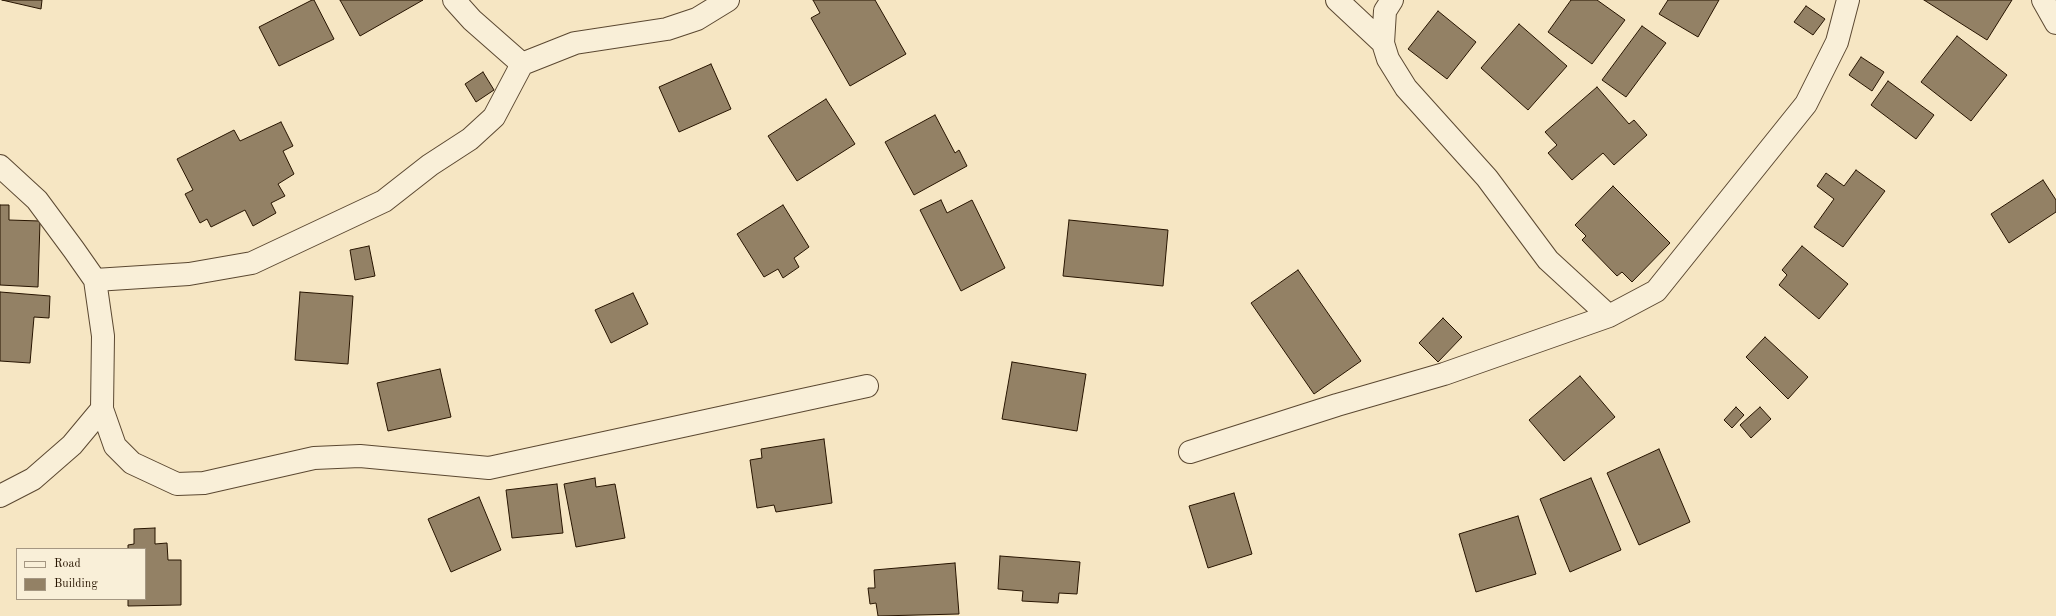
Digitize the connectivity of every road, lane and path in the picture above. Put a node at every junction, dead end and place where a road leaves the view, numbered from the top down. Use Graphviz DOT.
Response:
graph roads {
  1 [pos="454,0"];
  2 [pos="728,0"];
  3 [pos="1337,0"];
  4 [pos="1392,0"];
  5 [pos="1848,0"];
  6 [pos="2043,0"];
  7 [pos="2056,23"];
  8 [pos="1383,44"];
  9 [pos="522,64"];
  10 [pos="0,166"];
  11 [pos="95,280"];
  12 [pos="1609,316"];
  13 [pos="866,386"];
  14 [pos="102,409"];
  15 [pos="1190,452"];
  16 [pos="0,496"];
  1 -- 9 [label="street"];
  2 -- 9 [label="street"];
  3 -- 8 [label="street"];
  4 -- 8 [label="street"];
  5 -- 12 [label="street"];
  6 -- 7 [label="street"];
  8 -- 12 [label="street"];
  9 -- 11 [label="street"];
  10 -- 11 [label="street"];
  11 -- 14 [label="street"];
  12 -- 15 [label="street"];
  13 -- 14 [label="street"];
  14 -- 16 [label="street"];
}
